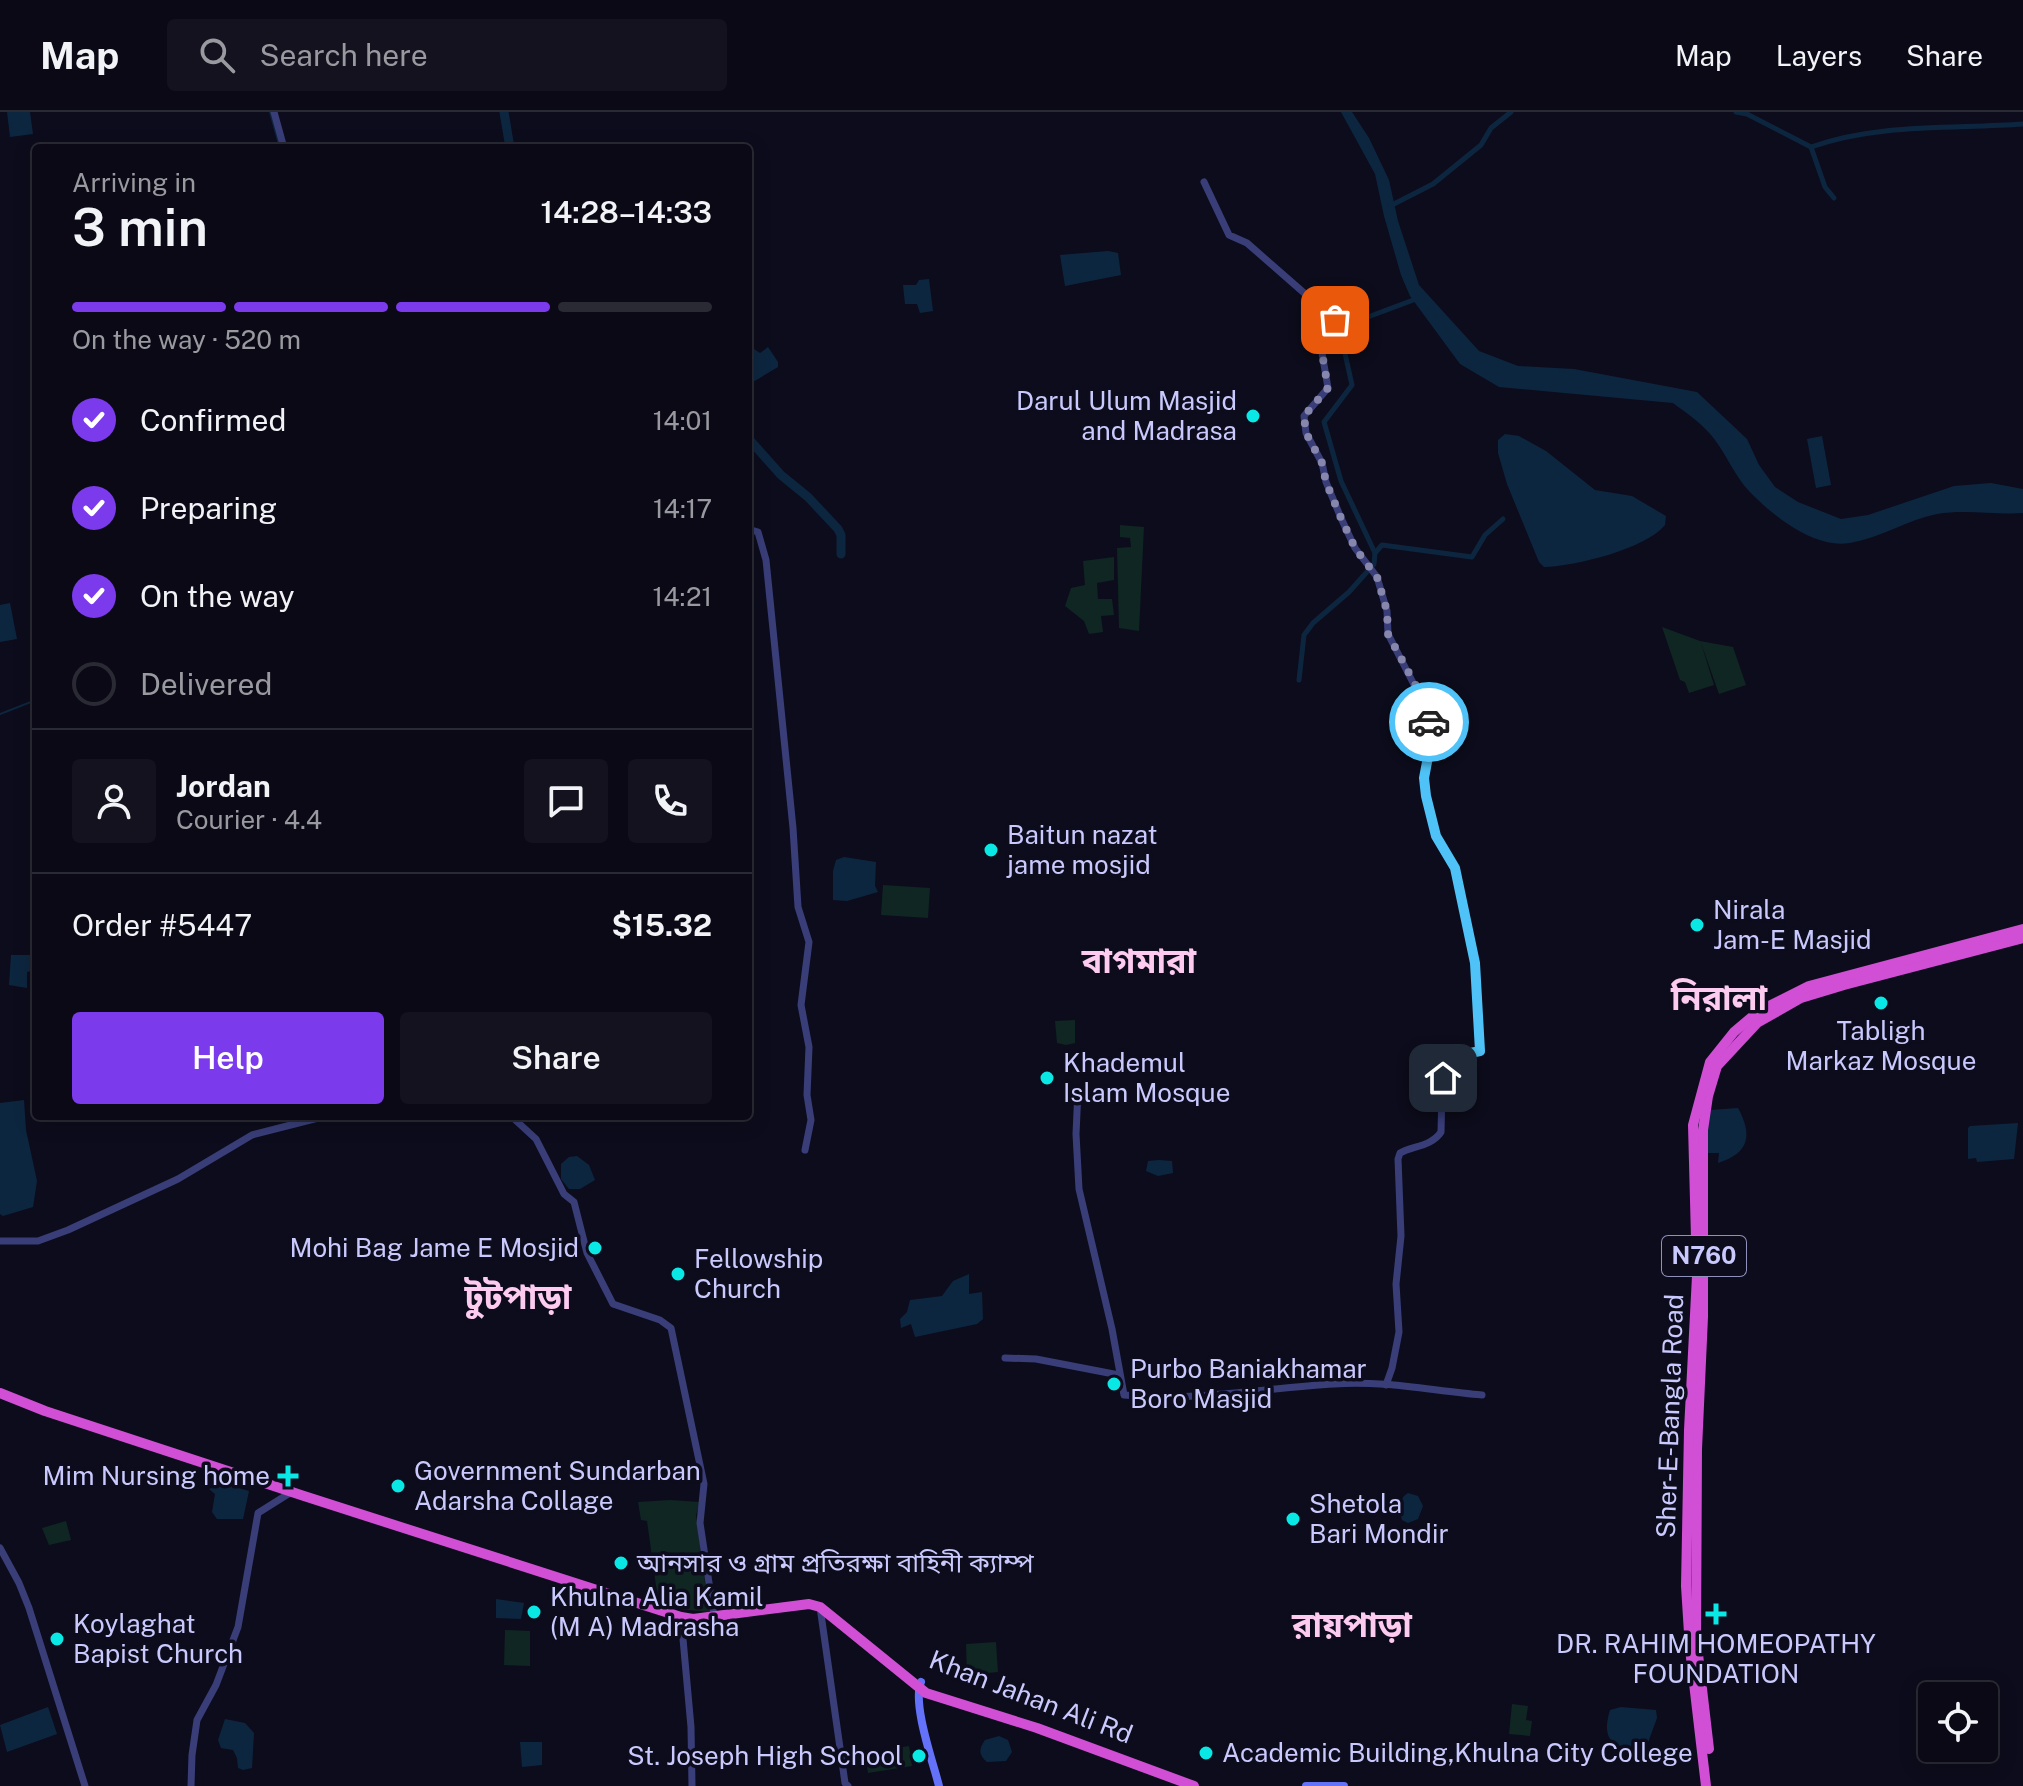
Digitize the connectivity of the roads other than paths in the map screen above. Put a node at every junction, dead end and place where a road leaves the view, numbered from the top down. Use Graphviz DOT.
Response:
graph roads {
  1 [pos="274,112"];
  2 [pos="283,144"];
  3 [pos="1204,182"];
  4 [pos="752,530"];
  5 [pos="2023,929"];
  6 [pos="2023,938"];
  7 [pos="1875,972"];
  8 [pos="1078,1090"];
  9 [pos="310,1120"];
  10 [pos="515,1120"];
  11 [pos="805,1150"];
  12 [pos="0,1241"];
  13 [pos="1005,1358"];
  14 [pos="1119,1375"];
  15 [pos="1386,1385"];
  16 [pos="0,1393"];
  17 [pos="1482,1395"];
  18 [pos="36,1406"];
  19 [pos="293,1491"];
  20 [pos="0,1548"];
  21 [pos="820,1607"];
  22 [pos="714,1615"];
  23 [pos="681,1617"];
  24 [pos="920,1685"];
  25 [pos="1698,1685"];
  26 [pos="85,1786"];
  27 [pos="191,1786"];
  28 [pos="692,1786"];
  29 [pos="848,1786"];
  30 [pos="939,1786"];
  31 [pos="1194,1786"];
  32 [pos="1202,1786"];
  33 [pos="1306,1786"];
  34 [pos="1344,1786"];
  35 [pos="1706,1786"];
  36 [pos="1713,1786"];
  1 -- 2 [label="street"];
  3 -- 15 [label="street"];
  4 -- 11 [label="street"];
  5 -- 7 [label="highway, Sher-E-Bangla Road / N760"];
  6 -- 7 [label="highway, Sher-E-Bangla Road / N760"];
  7 -- 25 [label="highway, Sher-E-Bangla Road / N760"];
  8 -- 14 [label="street"];
  9 -- 12 [label="street"];
  10 -- 22 [label="street"];
  13 -- 14 [label="street"];
  14 -- 15 [label="street"];
  15 -- 17 [label="street"];
  16 -- 18 [label="highway, Khan Jahan Ali Rd"];
  18 -- 19 [label="highway, Khan Jahan Ali Rd"];
  18 -- 22 [label="highway, Khan Jahan Ali Rd"];
  19 -- 23 [label="highway, Khan Jahan Ali Rd"];
  19 -- 27 [label="street"];
  20 -- 26 [label="street"];
  21 -- 22 [label="highway, Khan Jahan Ali Rd"];
  21 -- 24 [label="highway, Khan Jahan Ali Rd"];
  21 -- 29 [label="street"];
  22 -- 23 [label="highway, Khan Jahan Ali Rd"];
  22 -- 24 [label="highway, Khan Jahan Ali Rd"];
  23 -- 28 [label="street"];
  24 -- 30 [label="main road"];
  24 -- 31 [label="highway, Khan Jahan Ali Rd"];
  24 -- 32 [label="highway, Khan Jahan Ali Rd"];
  25 -- 35 [label="highway, Sher-E-Bangla Road / N760"];
  25 -- 36 [label="highway, Sher-E-Bangla Road / N760"];
  33 -- 34 [label="main road"];
}
